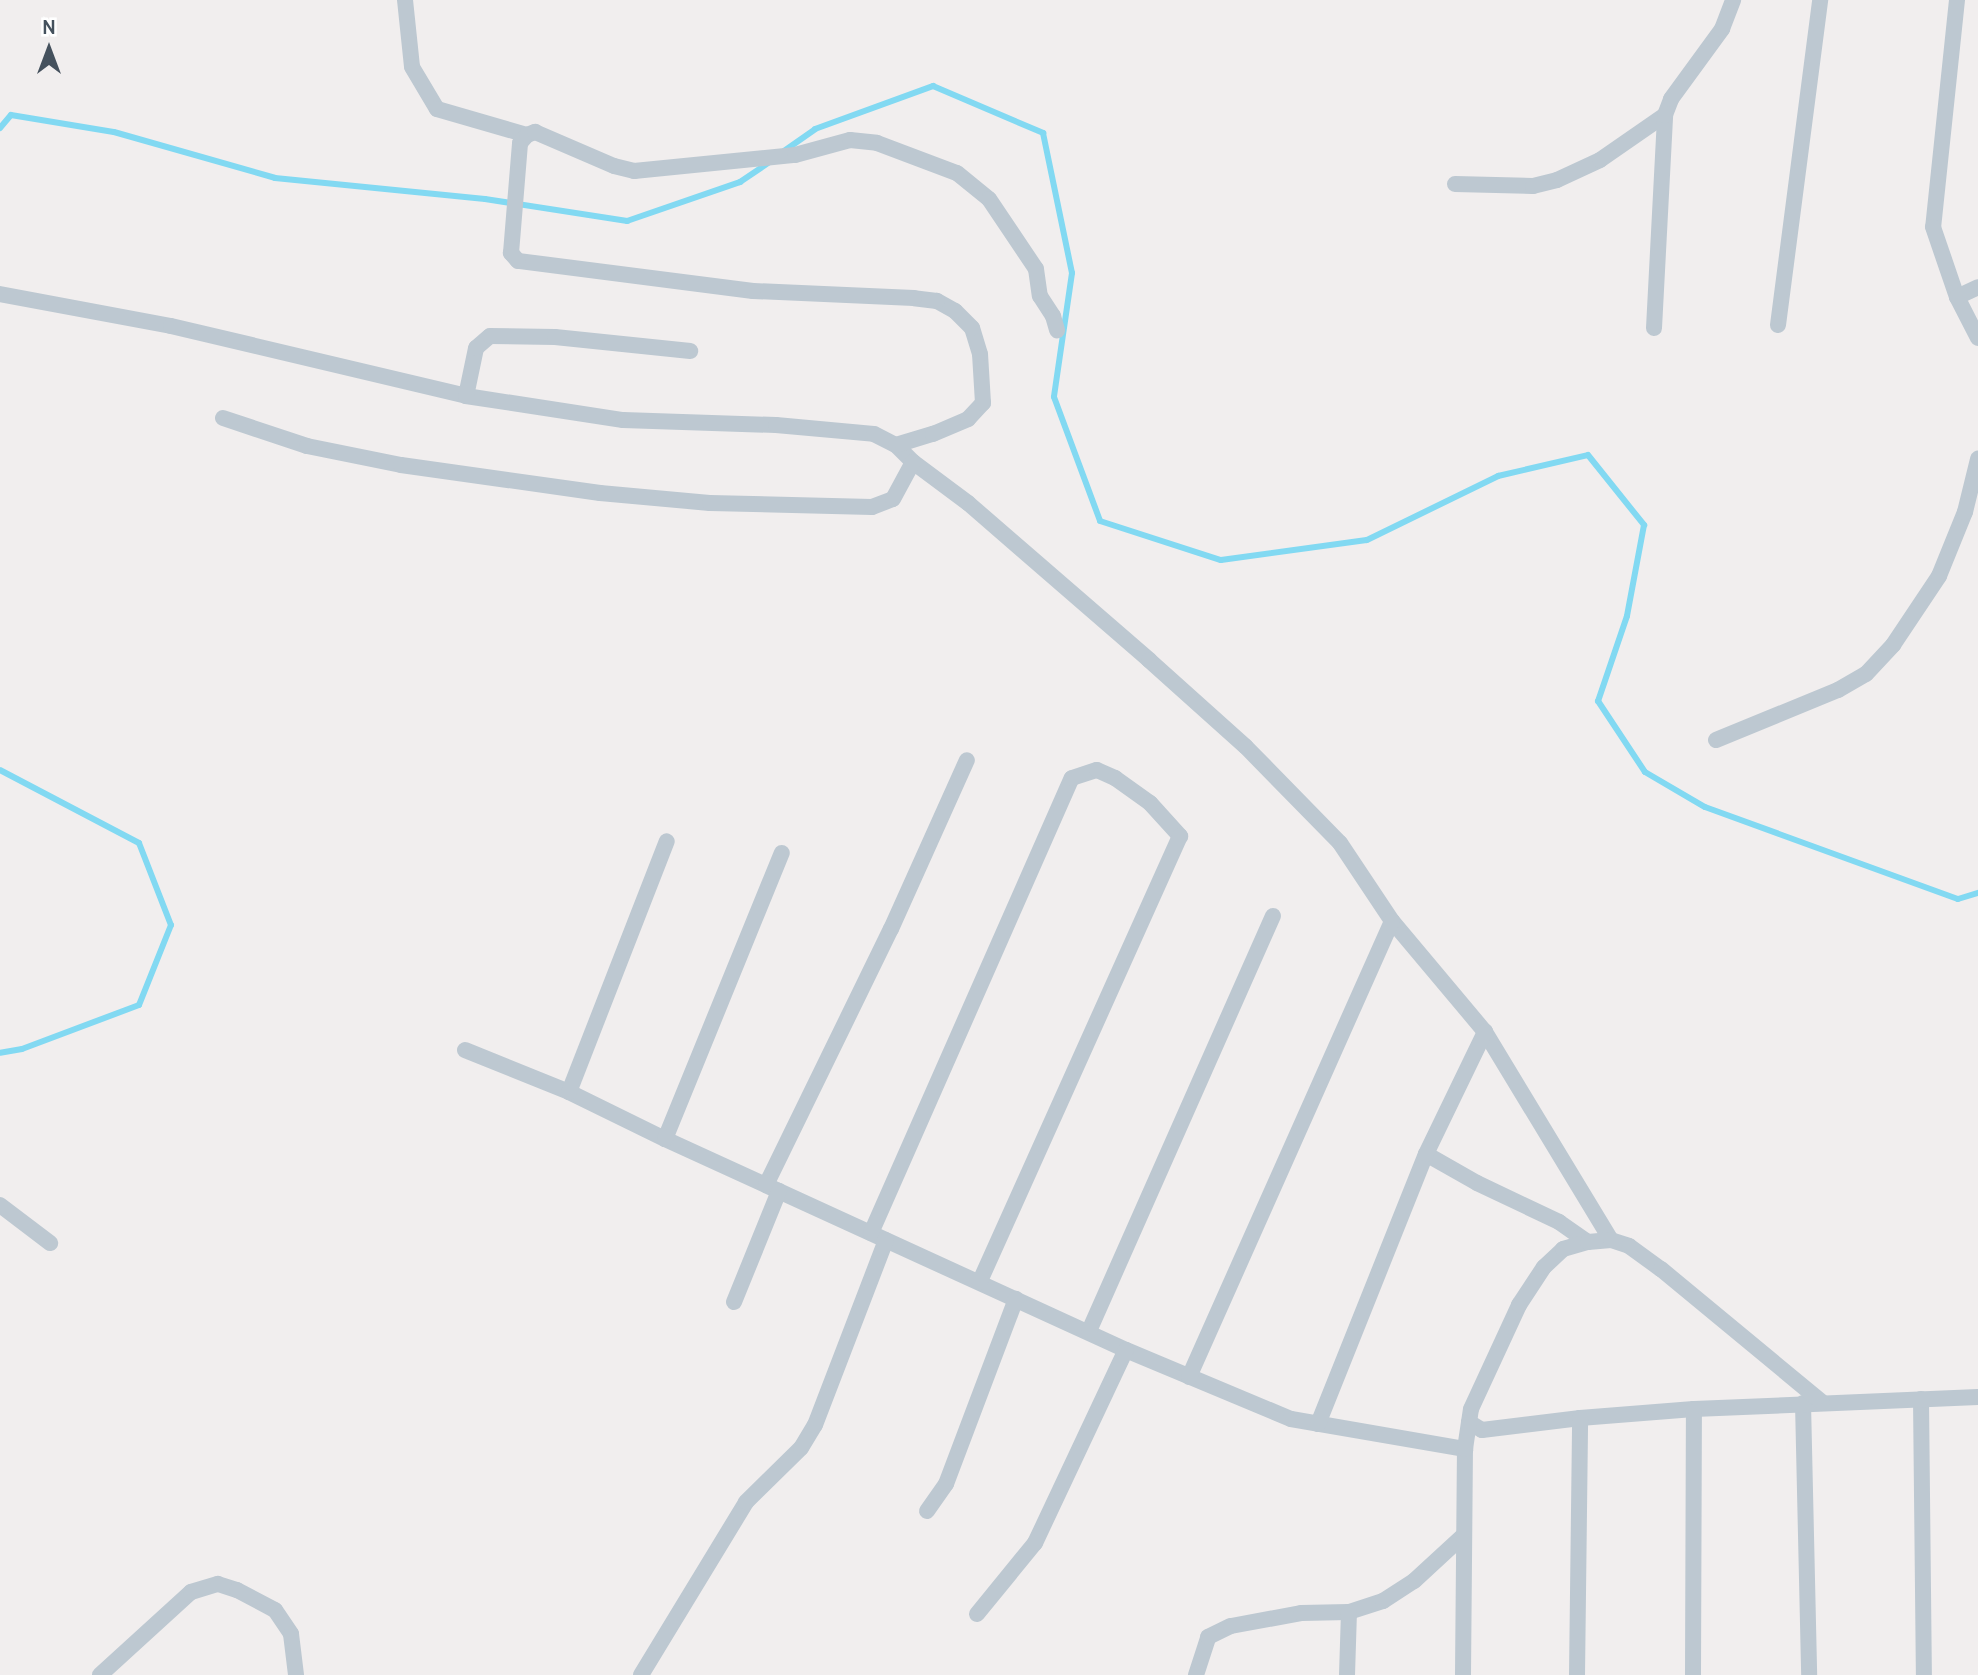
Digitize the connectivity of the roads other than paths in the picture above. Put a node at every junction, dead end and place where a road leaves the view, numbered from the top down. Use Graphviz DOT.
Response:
graph roads {
  1 [pos="405,0"];
  2 [pos="1733,0"];
  3 [pos="1820,0"];
  4 [pos="1957,0"];
  5 [pos="1665,115"];
  6 [pos="524,139"];
  7 [pos="1455,184"];
  8 [pos="1978,286"];
  9 [pos="0,294"];
  10 [pos="1957,297"];
  11 [pos="1778,325"];
  12 [pos="1654,328"];
  13 [pos="1058,330"];
  14 [pos="1978,338"];
  15 [pos="690,351"];
  16 [pos="466,396"];
  17 [pos="223,418"];
  18 [pos="896,445"];
  19 [pos="1978,459"];
  20 [pos="913,462"];
  21 [pos="1716,740"];
  22 [pos="967,760"];
  23 [pos="667,841"];
  24 [pos="782,853"];
  25 [pos="1273,916"];
  26 [pos="1392,921"];
  27 [pos="1485,1032"];
  28 [pos="465,1049"];
  29 [pos="569,1092"];
  30 [pos="665,1139"];
  31 [pos="1426,1154"];
  32 [pos="772,1188"];
  33 [pos="0,1205"];
  34 [pos="871,1233"];
  35 [pos="886,1241"];
  36 [pos="1611,1241"];
  37 [pos="1588,1242"];
  38 [pos="50,1243"];
  39 [pos="980,1282"];
  40 [pos="1016,1298"];
  41 [pos="734,1302"];
  42 [pos="1089,1331"];
  43 [pos="1126,1350"];
  44 [pos="1189,1377"];
  45 [pos="1978,1397"];
  46 [pos="1921,1399"];
  47 [pos="1822,1402"];
  48 [pos="1803,1404"];
  49 [pos="1694,1409"];
  50 [pos="1580,1418"];
  51 [pos="1469,1422"];
  52 [pos="1318,1424"];
  53 [pos="1465,1449"];
  54 [pos="927,1511"];
  55 [pos="1464,1535"];
  56 [pos="1349,1612"];
  57 [pos="977,1614"];
  58 [pos="100,1675"];
  59 [pos="296,1675"];
  60 [pos="641,1675"];
  61 [pos="1196,1675"];
  62 [pos="1347,1675"];
  63 [pos="1463,1675"];
  64 [pos="1577,1675"];
  65 [pos="1693,1675"];
  66 [pos="1809,1675"];
  67 [pos="1924,1675"];
  1 -- 6 [label="street"];
  2 -- 5 [label="street"];
  3 -- 11 [label="street"];
  4 -- 10 [label="street"];
  5 -- 7 [label="street"];
  5 -- 12 [label="street"];
  6 -- 13 [label="street"];
  6 -- 18 [label="street"];
  8 -- 10 [label="street"];
  9 -- 16 [label="street"];
  10 -- 14 [label="street"];
  15 -- 16 [label="street"];
  16 -- 18 [label="street"];
  17 -- 20 [label="street"];
  18 -- 20 [label="street"];
  19 -- 21 [label="street"];
  20 -- 26 [label="street"];
  22 -- 32 [label="street"];
  23 -- 29 [label="street"];
  24 -- 30 [label="street"];
  25 -- 42 [label="street"];
  26 -- 27 [label="street"];
  26 -- 44 [label="street"];
  27 -- 31 [label="street"];
  27 -- 36 [label="street"];
  28 -- 29 [label="street"];
  29 -- 30 [label="street"];
  30 -- 32 [label="street"];
  31 -- 37 [label="street"];
  31 -- 52 [label="street"];
  32 -- 34 [label="street"];
  32 -- 41 [label="street"];
  33 -- 38 [label="street"];
  34 -- 35 [label="street"];
  34 -- 39 [label="street"];
  35 -- 39 [label="street"];
  35 -- 60 [label="street"];
  36 -- 37 [label="street"];
  36 -- 47 [label="street"];
  37 -- 51 [label="street"];
  39 -- 40 [label="street"];
  40 -- 42 [label="street"];
  40 -- 54 [label="street"];
  42 -- 43 [label="street"];
  43 -- 44 [label="street"];
  43 -- 57 [label="street"];
  44 -- 52 [label="street"];
  45 -- 46 [label="street"];
  46 -- 47 [label="street"];
  46 -- 67 [label="street"];
  47 -- 48 [label="street"];
  48 -- 49 [label="street"];
  48 -- 66 [label="street"];
  49 -- 50 [label="street"];
  49 -- 65 [label="street"];
  50 -- 51 [label="street"];
  50 -- 64 [label="street"];
  51 -- 53 [label="street"];
  52 -- 53 [label="street"];
  53 -- 55 [label="street"];
  55 -- 56 [label="street"];
  55 -- 63 [label="street"];
  56 -- 61 [label="street"];
  56 -- 62 [label="street"];
  58 -- 59 [label="street"];
}
